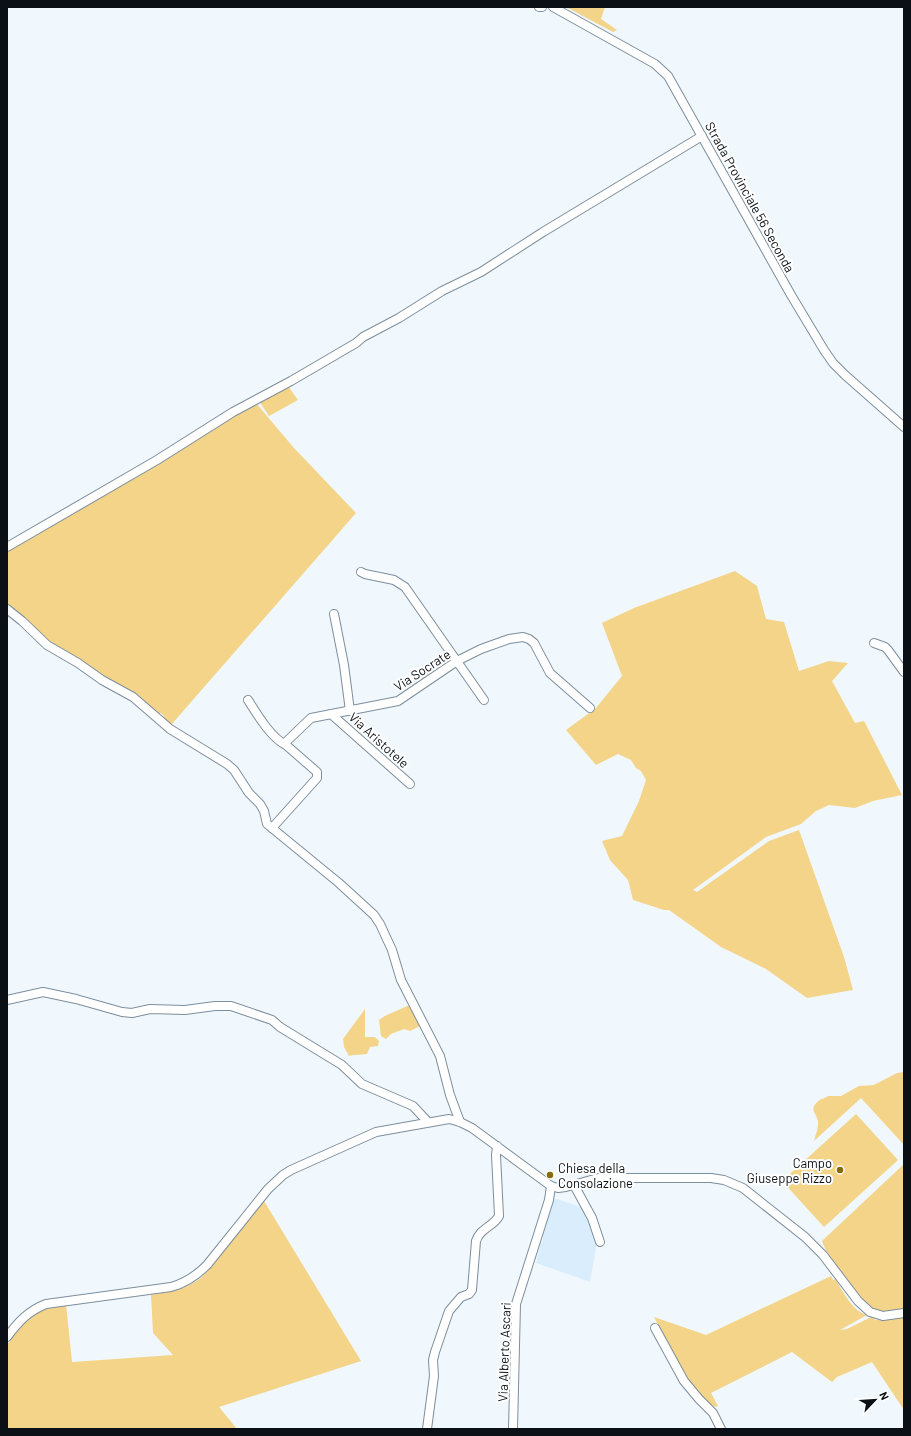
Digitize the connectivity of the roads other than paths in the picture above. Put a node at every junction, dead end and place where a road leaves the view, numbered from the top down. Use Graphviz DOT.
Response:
graph roads {
  1 [pos="553,7"];
  2 [pos="702,136"];
  3 [pos="904,427"];
  4 [pos="7,547"];
  5 [pos="361,572"];
  6 [pos="7,610"];
  7 [pos="334,614"];
  8 [pos="874,643"];
  9 [pos="457,661"];
  10 [pos="904,672"];
  11 [pos="248,700"];
  12 [pos="484,700"];
  13 [pos="590,708"];
  14 [pos="350,711"];
  15 [pos="331,714"];
  16 [pos="286,745"];
  17 [pos="410,784"];
  18 [pos="272,828"];
  19 [pos="7,1000"];
  20 [pos="428,1122"];
  21 [pos="460,1122"];
  22 [pos="497,1146"];
  23 [pos="574,1185"];
  24 [pos="552,1186"];
  25 [pos="600,1242"];
  26 [pos="904,1313"];
  27 [pos="655,1328"];
  28 [pos="7,1337"];
  29 [pos="427,1429"];
  30 [pos="513,1429"];
  31 [pos="721,1429"];
  1 -- 2 [label="street, Strada Provinciale 56 Seconda"];
  2 -- 3 [label="street, Strada Provinciale 56 Seconda"];
  2 -- 4 [label="street"];
  5 -- 9 [label="street"];
  6 -- 18 [label="street"];
  7 -- 14 [label="street"];
  8 -- 10 [label="street"];
  9 -- 12 [label="street"];
  9 -- 13 [label="street, Via Socrate"];
  9 -- 14 [label="street, Via Socrate"];
  11 -- 16 [label="street"];
  14 -- 15 [label="street, Via Socrate"];
  15 -- 16 [label="street, Via Socrate"];
  15 -- 17 [label="street, Via Aristotele"];
  16 -- 18 [label="street"];
  18 -- 21 [label="street"];
  19 -- 20 [label="street"];
  20 -- 21 [label="street"];
  20 -- 28 [label="street"];
  21 -- 22 [label="street"];
  22 -- 24 [label="street"];
  22 -- 29 [label="street"];
  23 -- 24 [label="street"];
  23 -- 25 [label="street"];
  23 -- 26 [label="street"];
  24 -- 30 [label="street, Via Alberto Ascari"];
  27 -- 31 [label="street"];
}
